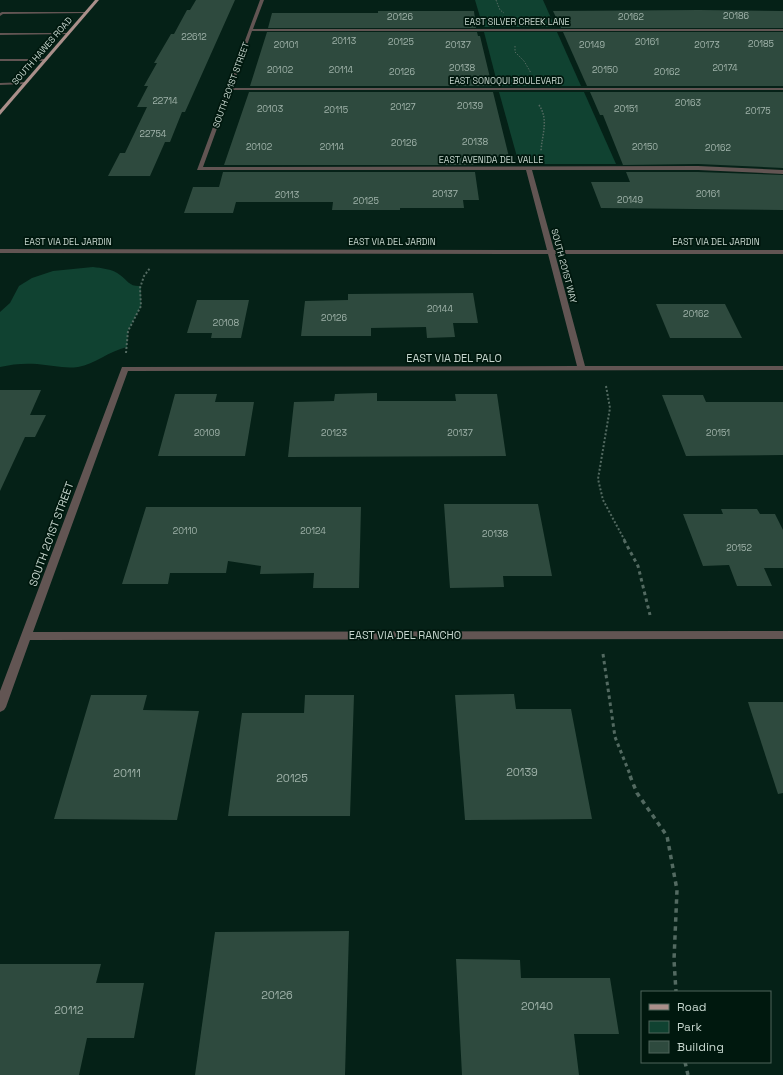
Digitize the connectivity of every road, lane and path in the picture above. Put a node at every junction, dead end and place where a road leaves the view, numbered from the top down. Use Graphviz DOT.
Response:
graph roads {
  1 [pos="97,0"];
  2 [pos="262,0"];
  3 [pos="86,13"];
  4 [pos="0,14"];
  5 [pos="251,30"];
  6 [pos="783,30"];
  7 [pos="0,34"];
  8 [pos="68,34"];
  9 [pos="0,60"];
  10 [pos="45,60"];
  11 [pos="0,84"];
  12 [pos="25,84"];
  13 [pos="783,89"];
  14 [pos="229,90"];
  15 [pos="0,113"];
  16 [pos="199,169"];
  17 [pos="529,169"];
  18 [pos="783,172"];
  19 [pos="0,251"];
  20 [pos="163,251"];
  21 [pos="551,251"];
  22 [pos="783,252"];
  23 [pos="783,368"];
  24 [pos="125,369"];
  25 [pos="582,369"];
  26 [pos="605,384"];
  27 [pos="650,615"];
  28 [pos="783,635"];
  29 [pos="26,636"];
  30 [pos="603,654"];
  31 [pos="0,707"];
  32 [pos="676,991"];
  33 [pos="685,1063"];
  34 [pos="688,1075"];
  1 -- 3 [label="main road, SOUTH HAWES ROAD"];
  2 -- 5 [label="street, SOUTH 201ST STREET"];
  3 -- 4 [label="street"];
  3 -- 8 [label="main road, SOUTH HAWES ROAD"];
  5 -- 6 [label="street, EAST SILVER CREEK LANE"];
  5 -- 14 [label="street, SOUTH 201ST STREET"];
  7 -- 8 [label="street"];
  8 -- 10 [label="main road, SOUTH HAWES ROAD"];
  9 -- 10 [label="street"];
  10 -- 12 [label="main road, SOUTH HAWES ROAD"];
  11 -- 12 [label="street"];
  12 -- 15 [label="main road, SOUTH HAWES ROAD"];
  13 -- 14 [label="street, EAST SONOQUI BOULEVARD"];
  14 -- 16 [label="street, SOUTH 201ST STREET"];
  16 -- 17 [label="street, EAST AVENIDA DEL VALLE"];
  17 -- 18 [label="street, EAST AVENIDA DEL VALLE"];
  17 -- 21 [label="street, SOUTH 201ST WAY"];
  19 -- 20 [label="street, EAST VIA DEL JARDIN"];
  20 -- 21 [label="street, EAST VIA DEL JARDIN"];
  20 -- 24 [label="path"];
  21 -- 22 [label="street, EAST VIA DEL JARDIN"];
  21 -- 25 [label="street, SOUTH 201ST WAY"];
  23 -- 25 [label="street, EAST VIA DEL PALO"];
  24 -- 25 [label="street, EAST VIA DEL PALO"];
  24 -- 29 [label="street, SOUTH 201ST STREET"];
  26 -- 27 [label="path"];
  28 -- 29 [label="street, EAST VIA DEL RANCHO"];
  29 -- 31 [label="street, SOUTH 201ST STREET"];
  30 -- 32 [label="path"];
  33 -- 34 [label="path"];
}
